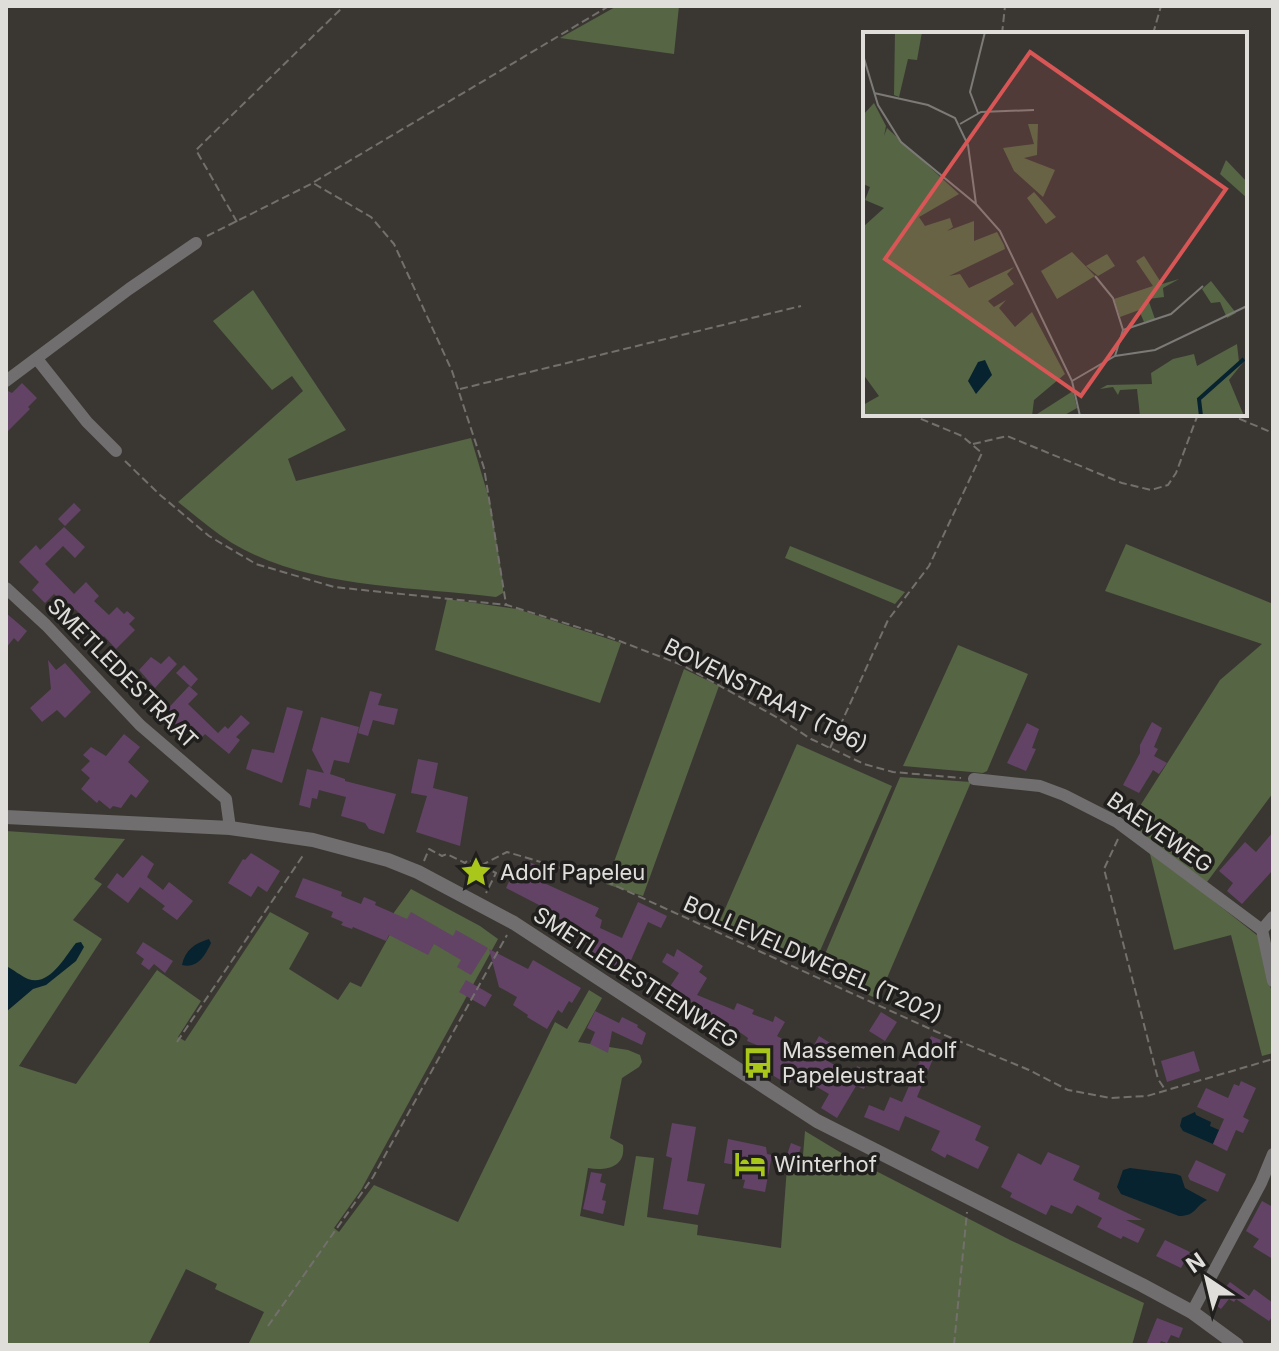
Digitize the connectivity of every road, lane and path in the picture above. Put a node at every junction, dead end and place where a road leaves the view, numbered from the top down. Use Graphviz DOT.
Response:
graph roads {
  1 [pos="344,6"];
  2 [pos="609,6"];
  3 [pos="1005,6"];
  4 [pos="1161,6"];
  5 [pos="1002,32"];
  6 [pos="1154,32"];
  7 [pos="313,183"];
  8 [pos="237,223"];
  9 [pos="196,243"];
  10 [pos="801,306"];
  11 [pos="37,359"];
  12 [pos="6,381"];
  13 [pos="458,389"];
  14 [pos="914,416"];
  15 [pos="1197,416"];
  16 [pos="1233,416"];
  17 [pos="1273,433"];
  18 [pos="972,444"];
  19 [pos="116,451"];
  20 [pos="6,588"];
  21 [pos="507,605"];
  22 [pos="830,749"];
  23 [pos="974,779"];
  24 [pos="6,817"];
  25 [pos="1123,827"];
  26 [pos="230,828"];
  27 [pos="313,840"];
  28 [pos="480,866"];
  29 [pos="418,872"];
  30 [pos="480,905"];
  31 [pos="1273,917"];
  32 [pos="514,923"];
  33 [pos="1262,930"];
  34 [pos="1273,981"];
  35 [pos="177,1042"];
  36 [pos="1273,1059"];
  37 [pos="1166,1091"];
  38 [pos="1273,1154"];
  39 [pos="968,1199"];
  40 [pos="1192,1312"];
  41 [pos="268,1326"];
  42 [pos="954,1345"];
  43 [pos="1237,1345"];
  1 -- 8 [label="path"];
  2 -- 7 [label="path"];
  3 -- 5 [label="path"];
  4 -- 6 [label="path"];
  7 -- 8 [label="path"];
  7 -- 13 [label="path"];
  8 -- 9 [label="path"];
  9 -- 11 [label="street"];
  10 -- 13 [label="path"];
  11 -- 12 [label="street"];
  11 -- 19 [label="street"];
  13 -- 21 [label="path"];
  14 -- 18 [label="path"];
  15 -- 18 [label="path"];
  16 -- 17 [label="path"];
  18 -- 22 [label="path"];
  19 -- 21 [label="path, BOVENSTRAAT (T96)"];
  20 -- 26 [label="street, SMETLEDESTRAAT"];
  21 -- 22 [label="path, BOVENSTRAAT (T96)"];
  22 -- 23 [label="path, BOVENSTRAAT (T96)"];
  23 -- 25 [label="street, BAEVEWEG"];
  24 -- 26 [label="street, SMETLEDESTEENWEG"];
  25 -- 33 [label="street, BAEVEWEG"];
  25 -- 37 [label="path"];
  26 -- 27 [label="street, SMETLEDESTEENWEG"];
  27 -- 29 [label="street, SMETLEDESTEENWEG"];
  27 -- 35 [label="path"];
  28 -- 29 [label="path"];
  28 -- 30 [label="path"];
  28 -- 37 [label="path, BOLLEVELDWEGEL (T202)"];
  29 -- 30 [label="street, SMETLEDESTEENWEG"];
  30 -- 32 [label="street, SMETLEDESTEENWEG"];
  31 -- 33 [label="street"];
  32 -- 39 [label="street, SMETLEDESTEENWEG"];
  32 -- 41 [label="path"];
  33 -- 34 [label="street"];
  36 -- 37 [label="path, BOLLEVELDWEGEL (T202)"];
  38 -- 40 [label="street"];
  39 -- 40 [label="street, SMETLEDESTEENWEG"];
  39 -- 42 [label="path"];
  40 -- 43 [label="street, SMETLEDESTEENWEG"];
}
